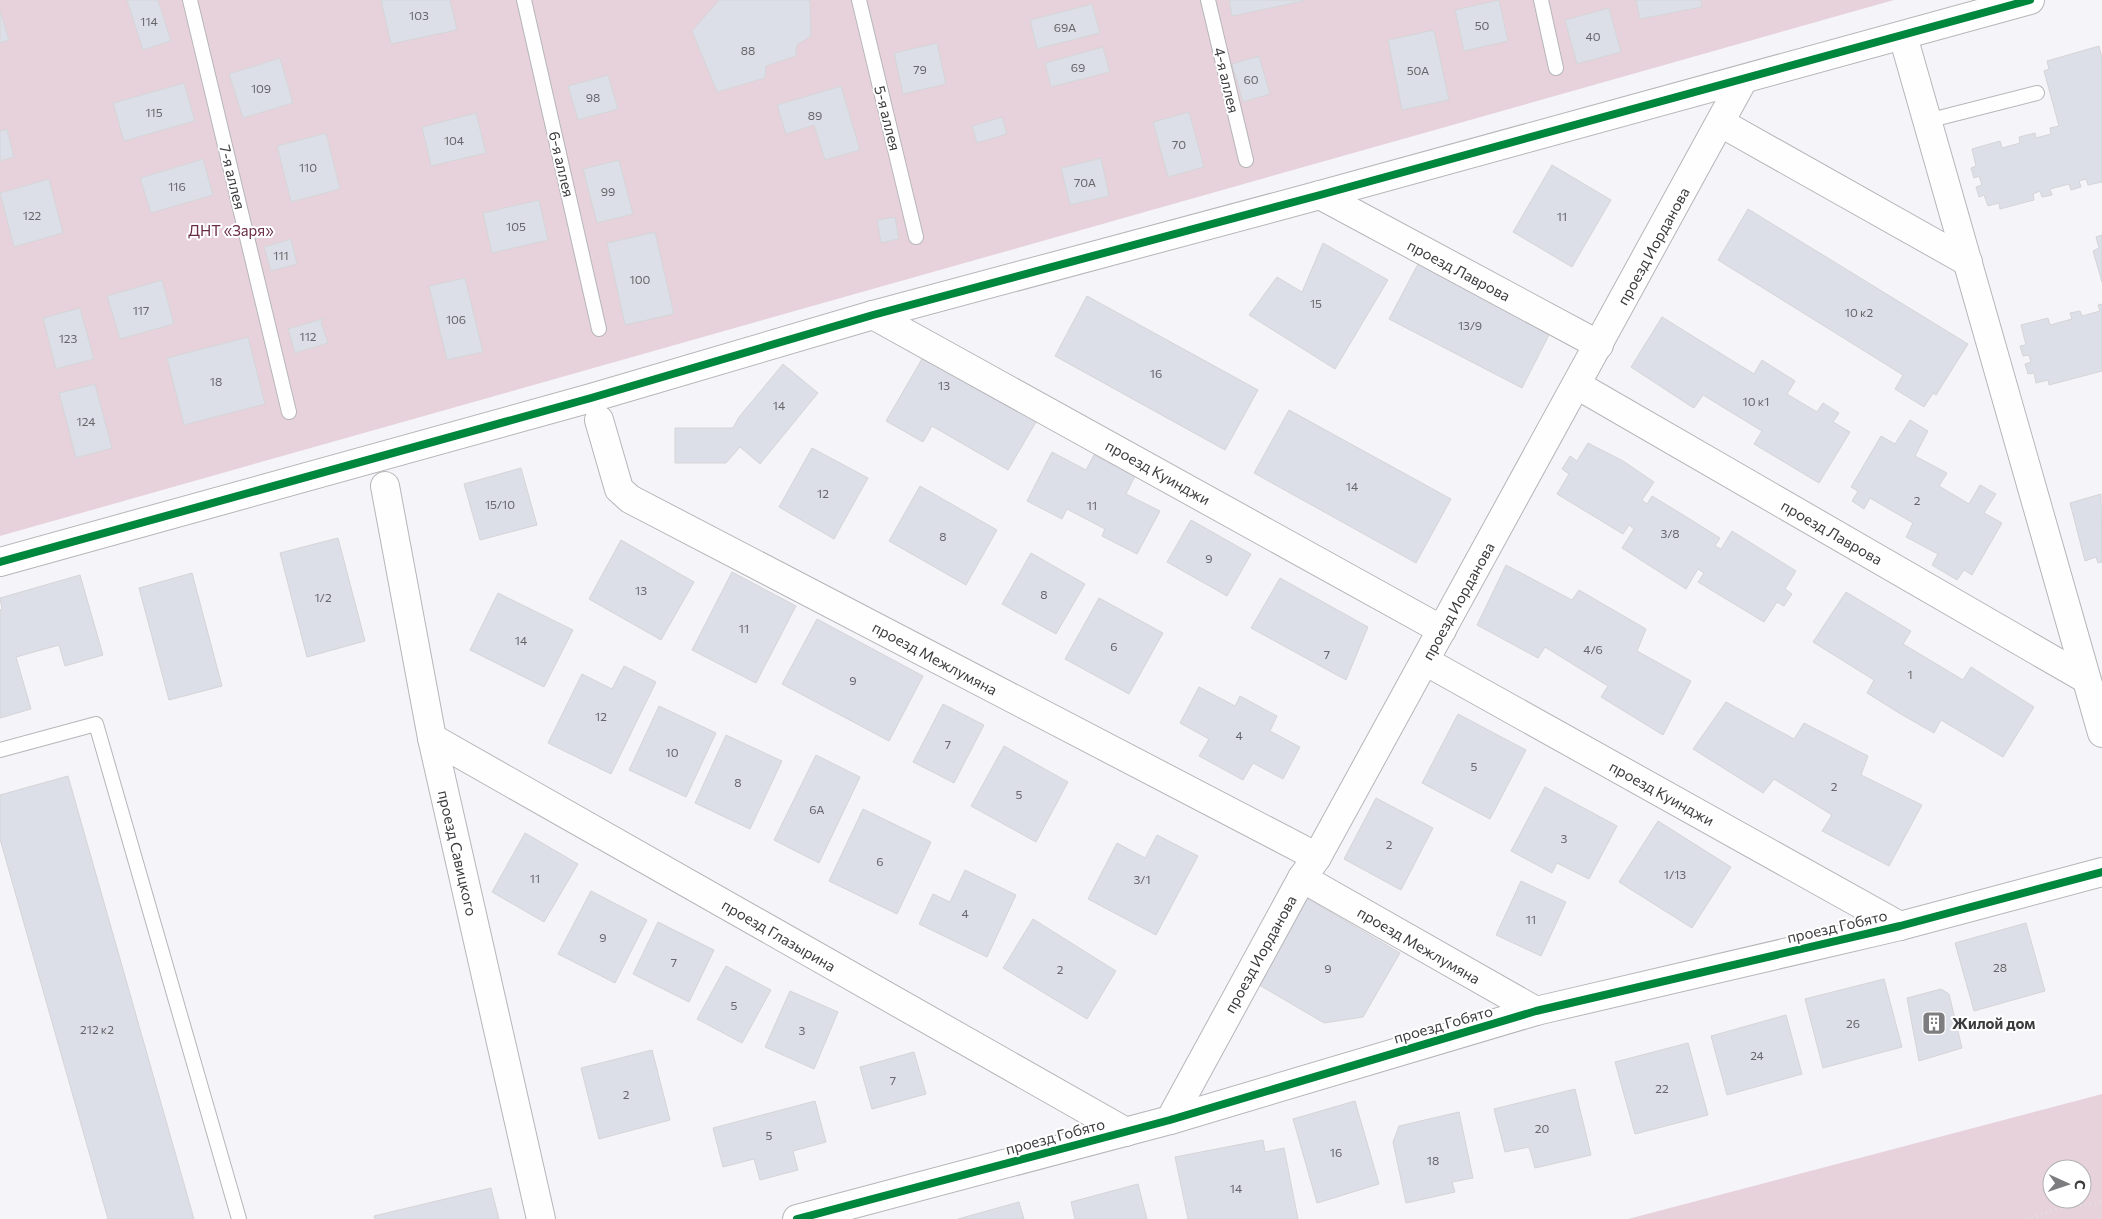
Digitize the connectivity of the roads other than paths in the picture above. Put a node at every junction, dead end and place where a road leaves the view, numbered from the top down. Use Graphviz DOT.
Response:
graph roads {
  1 [pos="190,0"];
  2 [pos="524,0"];
  3 [pos="859,0"];
  4 [pos="1208,0"];
  5 [pos="1541,0"];
  6 [pos="2030,0"];
  7 [pos="1903,36"];
  8 [pos="1556,68"];
  9 [pos="1743,80"];
  10 [pos="2037,93"];
  11 [pos="1928,121"];
  12 [pos="1721,123"];
  13 [pos="1246,160"];
  14 [pos="1320,196"];
  15 [pos="916,237"];
  16 [pos="1968,262"];
  17 [pos="873,315"];
  18 [pos="599,329"];
  19 [pos="1599,345"];
  20 [pos="1577,385"];
  21 [pos="289,412"];
  22 [pos="599,420"];
  23 [pos="385,486"];
  24 [pos="0,562"];
  25 [pos="1442,630"];
  26 [pos="1425,661"];
  27 [pos="2086,680"];
  28 [pos="2102,733"];
  29 [pos="432,738"];
  30 [pos="0,750"];
  31 [pos="1309,867"];
  32 [pos="2102,872"];
  33 [pos="1900,926"];
  34 [pos="1536,1011"];
  35 [pos="1170,1120"];
  36 [pos="1126,1132"];
  37 [pos="239,1219"];
  38 [pos="541,1219"];
  39 [pos="797,1219"];
  1 -- 21 [label="lane, 7-я аллея"];
  2 -- 18 [label="lane, 6-я аллея"];
  3 -- 15 [label="lane, 5-я аллея"];
  4 -- 13 [label="lane, 4-я аллея"];
  5 -- 8 [label="lane"];
  6 -- 7 [label="street"];
  7 -- 9 [label="street"];
  7 -- 11 [label="street"];
  9 -- 12 [label="street, проезд Иорданова"];
  9 -- 14 [label="street"];
  10 -- 11 [label="lane"];
  11 -- 16 [label="street"];
  12 -- 16 [label="street"];
  12 -- 19 [label="street, проезд Иорданова"];
  14 -- 17 [label="street"];
  14 -- 19 [label="street, проезд Лаврова"];
  16 -- 27 [label="street"];
  17 -- 24 [label="street"];
  17 -- 25 [label="street, проезд Куинджи"];
  19 -- 20 [label="street, проезд Иорданова"];
  20 -- 25 [label="street, проезд Иорданова"];
  20 -- 27 [label="street, проезд Лаврова"];
  22 -- 31 [label="street, проезд Межлумяна"];
  23 -- 29 [label="street, проезд Савицкого"];
  25 -- 26 [label="street, проезд Иорданова"];
  26 -- 31 [label="street, проезд Иорданова"];
  26 -- 33 [label="street, проезд Куинджи"];
  27 -- 28 [label="street"];
  29 -- 36 [label="street, проезд Глазырина"];
  29 -- 38 [label="street, проезд Савицкого"];
  30 -- 37 [label="lane"];
  31 -- 34 [label="street, проезд Межлумяна"];
  31 -- 35 [label="street, проезд Иорданова"];
  32 -- 33 [label="street, проезд Гобято"];
  33 -- 34 [label="street, проезд Гобято"];
  34 -- 35 [label="street, проезд Гобято"];
  35 -- 36 [label="street, проезд Гобято"];
  36 -- 39 [label="street, проезд Гобято"];
}
